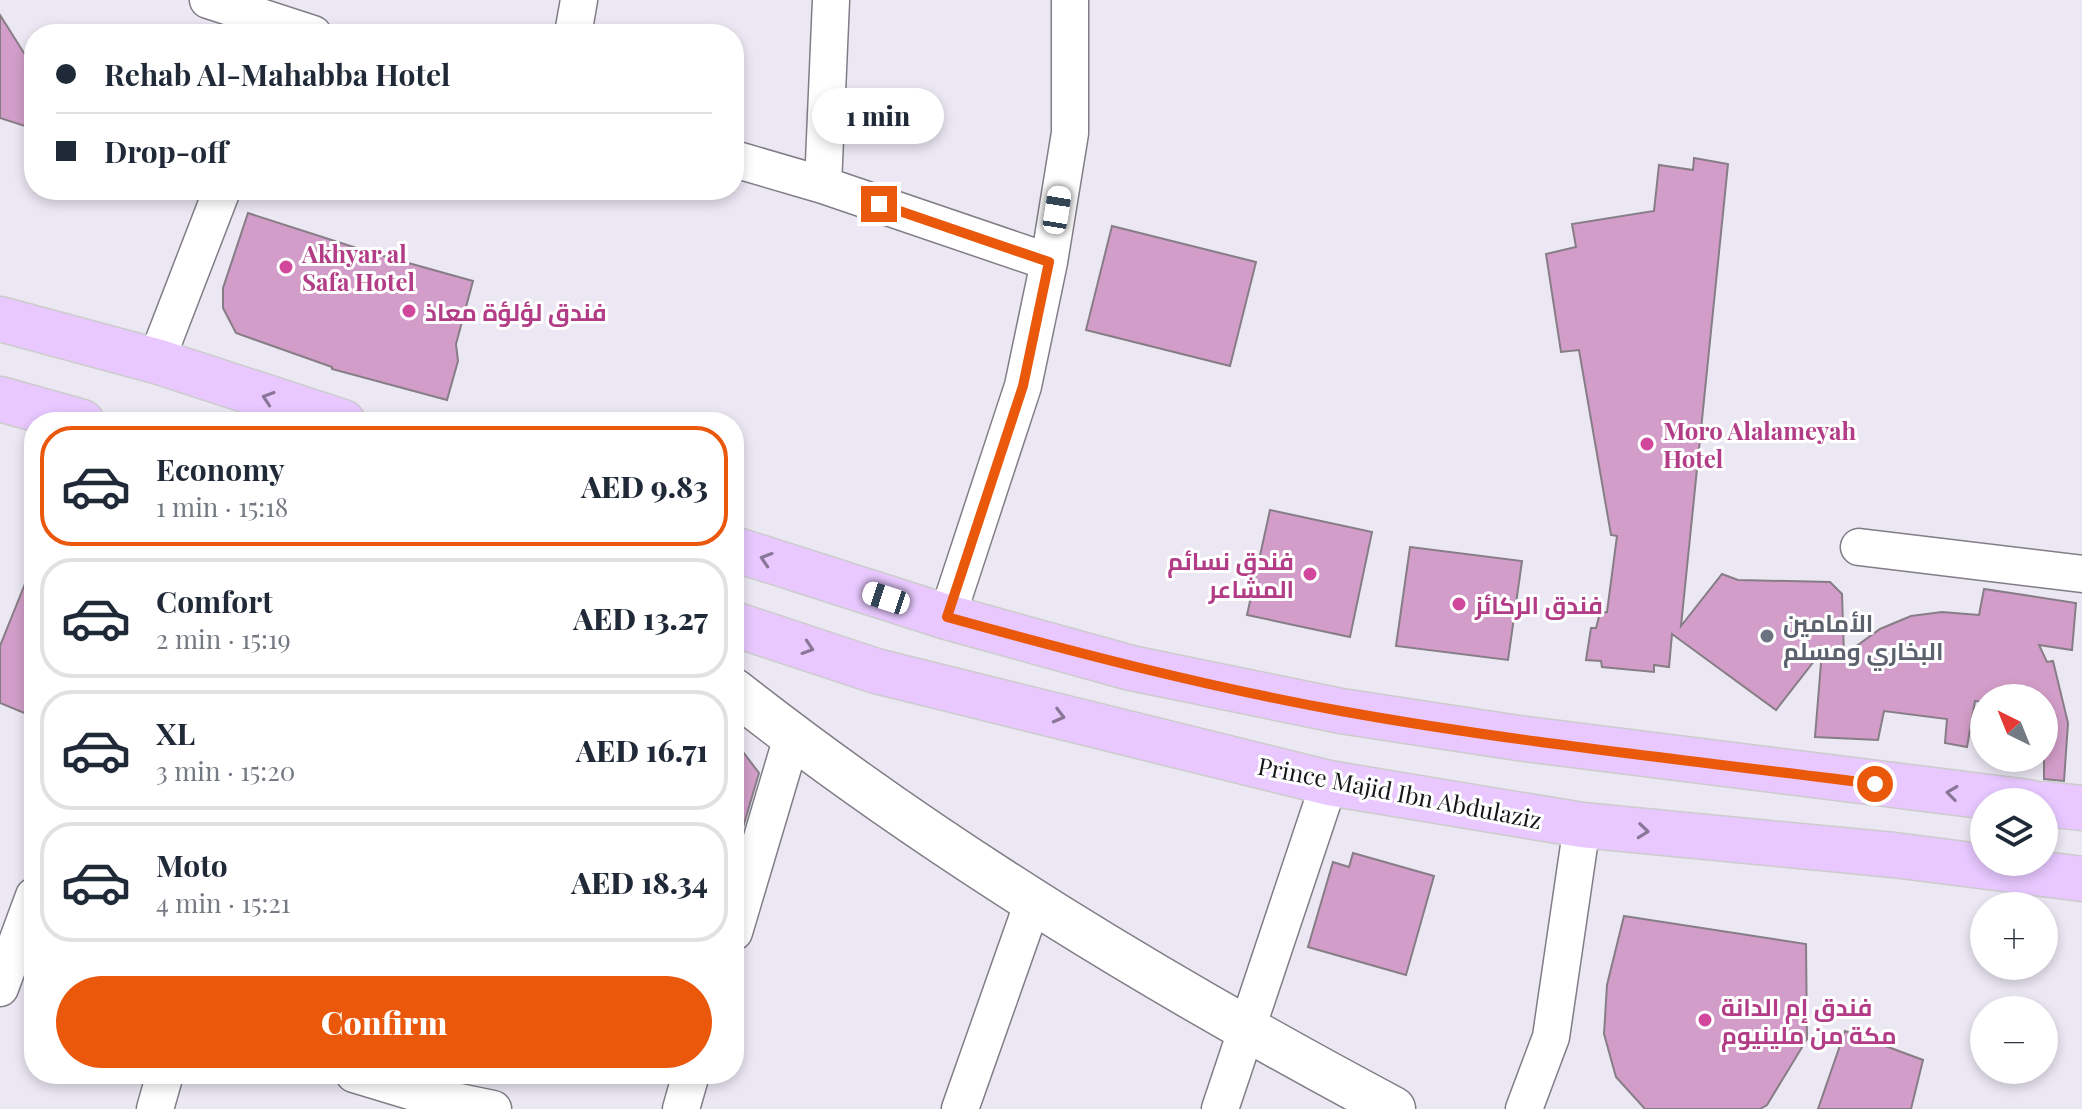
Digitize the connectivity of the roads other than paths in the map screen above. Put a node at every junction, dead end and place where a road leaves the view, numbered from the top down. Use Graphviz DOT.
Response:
graph roads {
  1 [pos="208,0"];
  2 [pos="579,0"];
  3 [pos="831,0"];
  4 [pos="1070,0"];
  5 [pos="293,24"];
  6 [pos="575,24"];
  7 [pos="744,162"];
  8 [pos="823,185"];
  9 [pos="218,200"];
  10 [pos="1049,262"];
  11 [pos="0,319"];
  12 [pos="156,361"];
  13 [pos="0,399"];
  14 [pos="46,412"];
  15 [pos="312,412"];
  16 [pos="1859,547"];
  17 [pos="744,552"];
  18 [pos="2082,574"];
  19 [pos="947,617"];
  20 [pos="744,627"];
  21 [pos="744,699"];
  22 [pos="792,737"];
  23 [pos="1329,783"];
  24 [pos="1905,787"];
  25 [pos="1970,795"];
  26 [pos="2058,805"];
  27 [pos="2082,808"];
  28 [pos="1582,825"];
  29 [pos="1894,855"];
  30 [pos="2082,879"];
  31 [pos="744,898"];
  32 [pos="1033,902"];
  33 [pos="24,937"];
  34 [pos="14,978"];
  35 [pos="1247,1031"];
  36 [pos="162,1084"];
  37 [pos="391,1084"];
  38 [pos="688,1084"];
  39 [pos="421,1092"];
  40 [pos="155,1109"];
  41 [pos="493,1109"];
  42 [pos="681,1109"];
  43 [pos="960,1109"];
  44 [pos="1220,1109"];
  45 [pos="1393,1109"];
  46 [pos="1524,1109"];
  1 -- 5 [label="street"];
  2 -- 6 [label="street"];
  3 -- 8 [label="street"];
  4 -- 10 [label="street"];
  7 -- 8 [label="street"];
  8 -- 10 [label="street"];
  9 -- 12 [label="street"];
  10 -- 19 [label="street"];
  11 -- 12 [label="main road"];
  15 -- 12 [label="main road, one-way"];
  13 -- 14 [label="main road"];
  16 -- 18 [label="street"];
  19 -- 17 [label="main road, one-way"];
  19 -- 24 [label="main road"];
  20 -- 23 [label="main road, Prince Majid Ibn Abdulaziz, one-way"];
  21 -- 22 [label="street"];
  22 -- 31 [label="street"];
  22 -- 32 [label="street"];
  23 -- 28 [label="main road, Prince Majid Ibn Abdulaziz"];
  23 -- 35 [label="street"];
  25 -- 24 [label="main road, one-way"];
  24 -- 29 [label="main road"];
  26 -- 27 [label="main road"];
  28 -- 29 [label="main road, Prince Majid Ibn Abdulaziz, one-way"];
  28 -- 46 [label="street"];
  29 -- 30 [label="main road, Prince Majid Ibn Abdulaziz"];
  32 -- 35 [label="street"];
  32 -- 43 [label="street"];
  33 -- 34 [label="street"];
  35 -- 44 [label="street"];
  35 -- 45 [label="street"];
  36 -- 40 [label="street"];
  37 -- 39 [label="street"];
  38 -- 42 [label="street"];
  39 -- 41 [label="street"];
}
